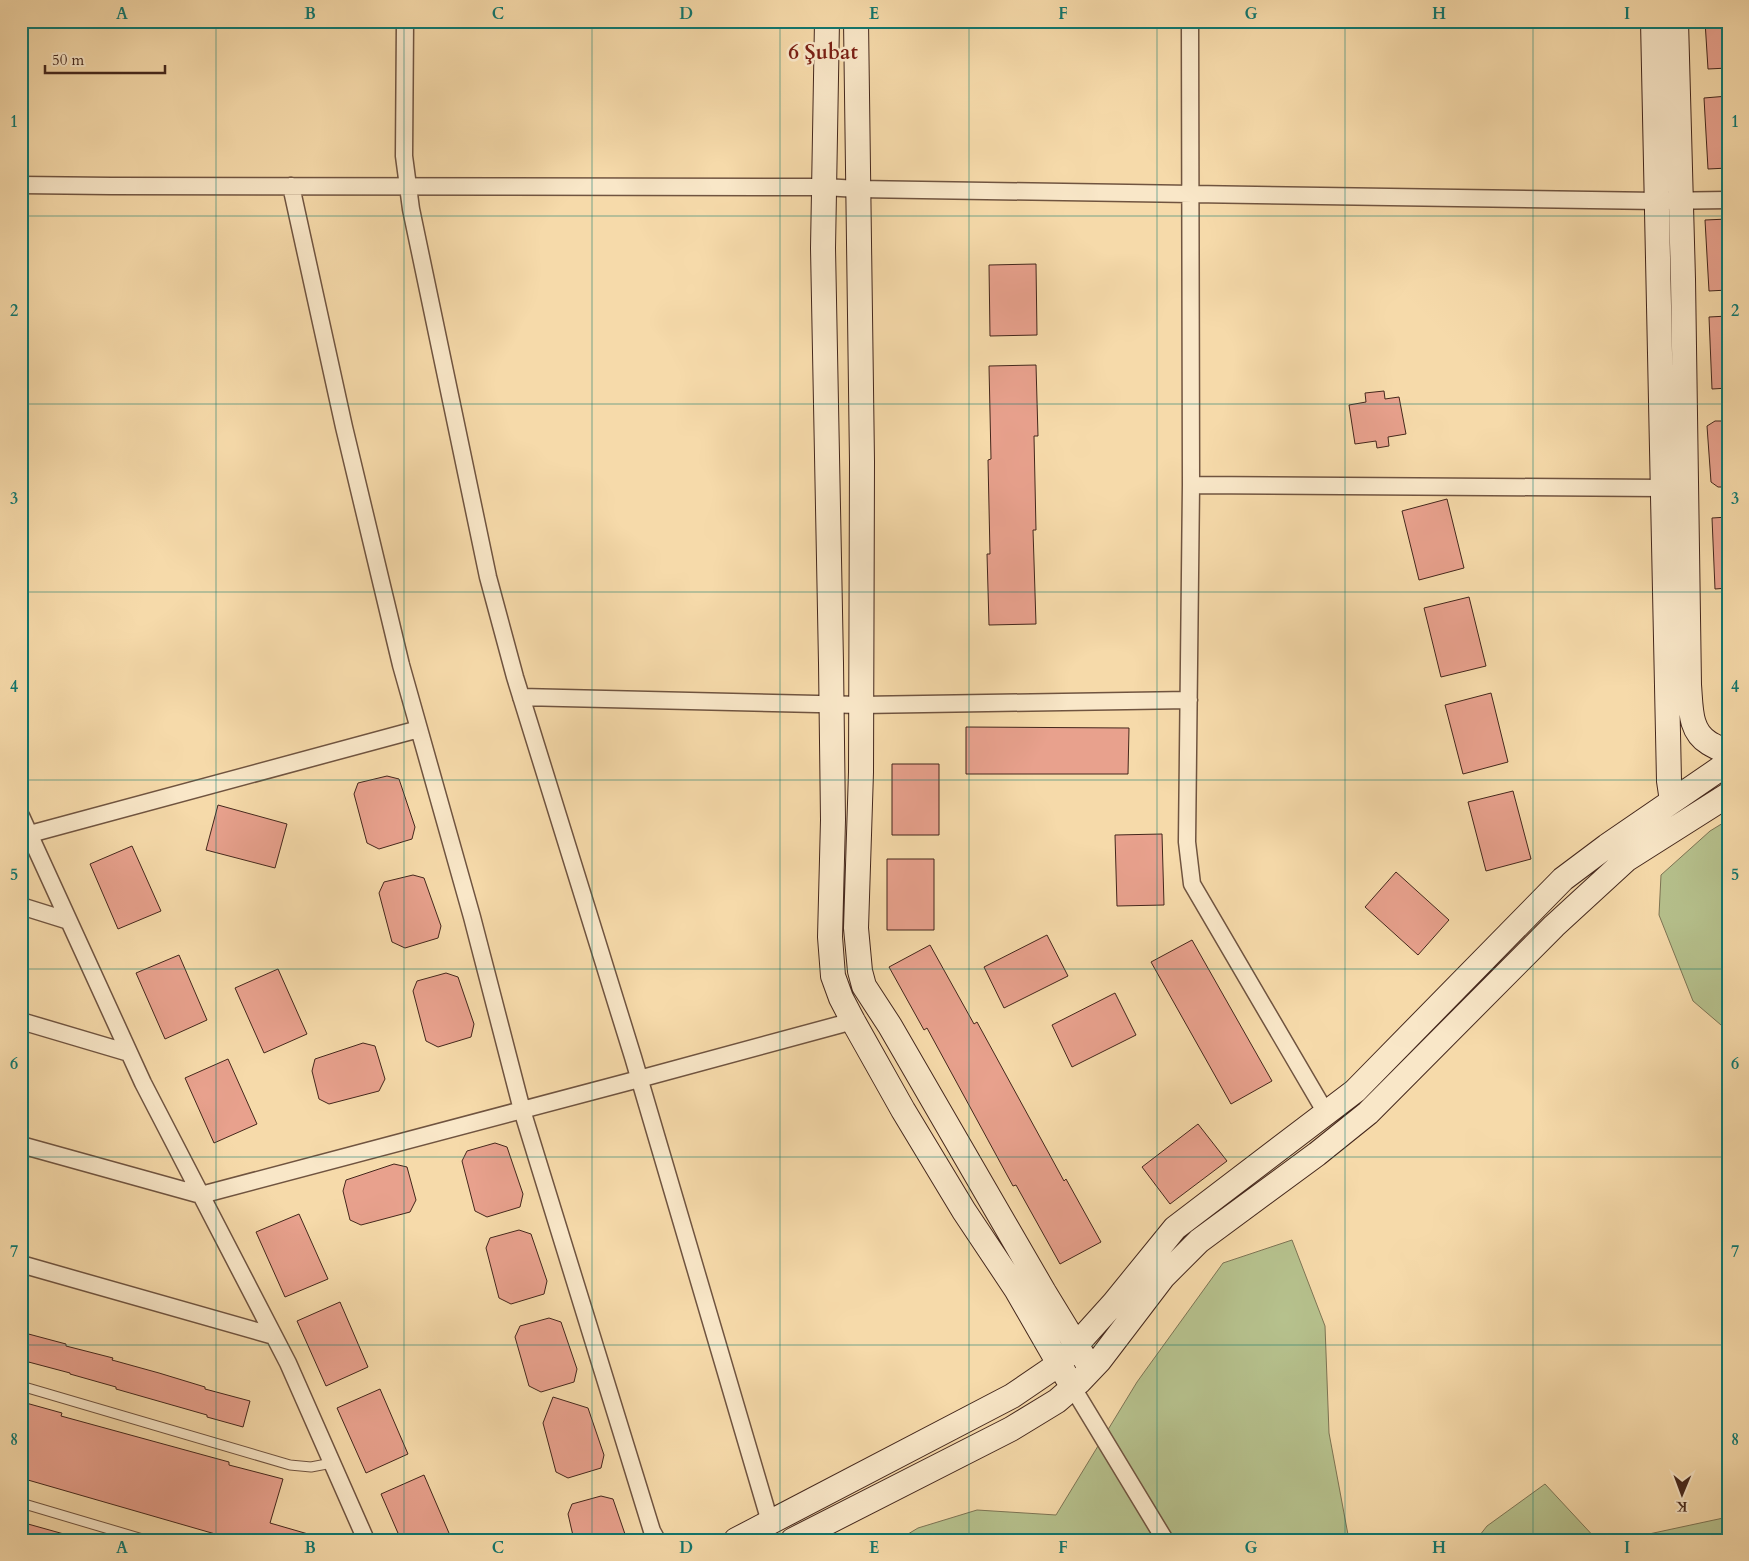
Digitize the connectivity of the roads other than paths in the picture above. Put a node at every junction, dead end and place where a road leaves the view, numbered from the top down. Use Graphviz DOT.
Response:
graph roads {
  1 [pos="405,21"];
  2 [pos="827,21"];
  3 [pos="856,21"];
  4 [pos="1190,21"];
  5 [pos="1653,21"];
  6 [pos="1676,21"];
  7 [pos="21,185"];
  8 [pos="292,186"];
  9 [pos="408,186"];
  10 [pos="824,187"];
  11 [pos="858,189"];
  12 [pos="1190,194"];
  13 [pos="1681,200"];
  14 [pos="1728,200"];
  15 [pos="1657,201"];
  16 [pos="1191,485"];
  17 [pos="1663,488"];
  18 [pos="521,697"];
  19 [pos="1189,700"];
  20 [pos="831,703"];
  21 [pos="861,704"];
  22 [pos="419,730"];
  23 [pos="1728,751"];
  24 [pos="1728,763"];
  25 [pos="1728,795"];
  26 [pos="1672,801"];
  27 [pos="21,816"];
  28 [pos="30,834"];
  29 [pos="21,906"];
  30 [pos="69,921"];
  31 [pos="21,1021"];
  32 [pos="853,1021"];
  33 [pos="129,1053"];
  34 [pos="639,1079"];
  35 [pos="522,1110"];
  36 [pos="1326,1113"];
  37 [pos="21,1145"];
  38 [pos="201,1195"];
  39 [pos="21,1264"];
  40 [pos="274,1336"];
  41 [pos="1076,1344"];
  42 [pos="1059,1364"];
  43 [pos="1091,1369"];
  44 [pos="21,1386"];
  45 [pos="1073,1388"];
  46 [pos="332,1463"];
  47 [pos="21,1504"];
  48 [pos="770,1522"];
  49 [pos="146,1540"];
  50 [pos="366,1540"];
  51 [pos="657,1540"];
  52 [pos="736,1540"];
  53 [pos="793,1540"];
  54 [pos="1165,1540"];
  1 -- 9 [label="street"];
  2 -- 10 [label="street"];
  3 -- 11 [label="street"];
  4 -- 12 [label="street"];
  5 -- 15 [label="street"];
  6 -- 13 [label="street"];
  7 -- 8 [label="street"];
  8 -- 9 [label="street"];
  8 -- 22 [label="street"];
  9 -- 10 [label="street"];
  9 -- 18 [label="street"];
  10 -- 11 [label="street"];
  10 -- 20 [label="street"];
  11 -- 12 [label="street"];
  11 -- 21 [label="street"];
  12 -- 15 [label="street"];
  12 -- 16 [label="street"];
  13 -- 14 [label="street"];
  13 -- 15 [label="street"];
  13 -- 23 [label="street"];
  15 -- 17 [label="street"];
  16 -- 17 [label="street"];
  16 -- 19 [label="street"];
  17 -- 26 [label="street"];
  18 -- 20 [label="street"];
  18 -- 34 [label="street"];
  19 -- 21 [label="street"];
  19 -- 36 [label="street"];
  20 -- 21 [label="street"];
  20 -- 32 [label="street"];
  21 -- 41 [label="street"];
  22 -- 28 [label="street"];
  22 -- 35 [label="street"];
  24 -- 26 [label="street"];
  25 -- 43 [label="street"];
  26 -- 36 [label="street"];
  27 -- 28 [label="street"];
  28 -- 30 [label="street"];
  29 -- 30 [label="street"];
  30 -- 33 [label="street"];
  31 -- 33 [label="street"];
  32 -- 34 [label="street"];
  32 -- 42 [label="street"];
  33 -- 38 [label="street"];
  34 -- 35 [label="street"];
  34 -- 48 [label="street"];
  35 -- 38 [label="street"];
  35 -- 51 [label="street"];
  36 -- 41 [label="street"];
  37 -- 38 [label="street"];
  38 -- 40 [label="street"];
  39 -- 40 [label="street"];
  40 -- 46 [label="street"];
  41 -- 42 [label="street"];
  41 -- 43 [label="street"];
  42 -- 45 [label="street"];
  42 -- 48 [label="street"];
  43 -- 45 [label="street"];
  44 -- 46 [label="lane"];
  45 -- 53 [label="street"];
  45 -- 54 [label="street"];
  46 -- 50 [label="street"];
  47 -- 49 [label="lane"];
  48 -- 52 [label="street"];
}
